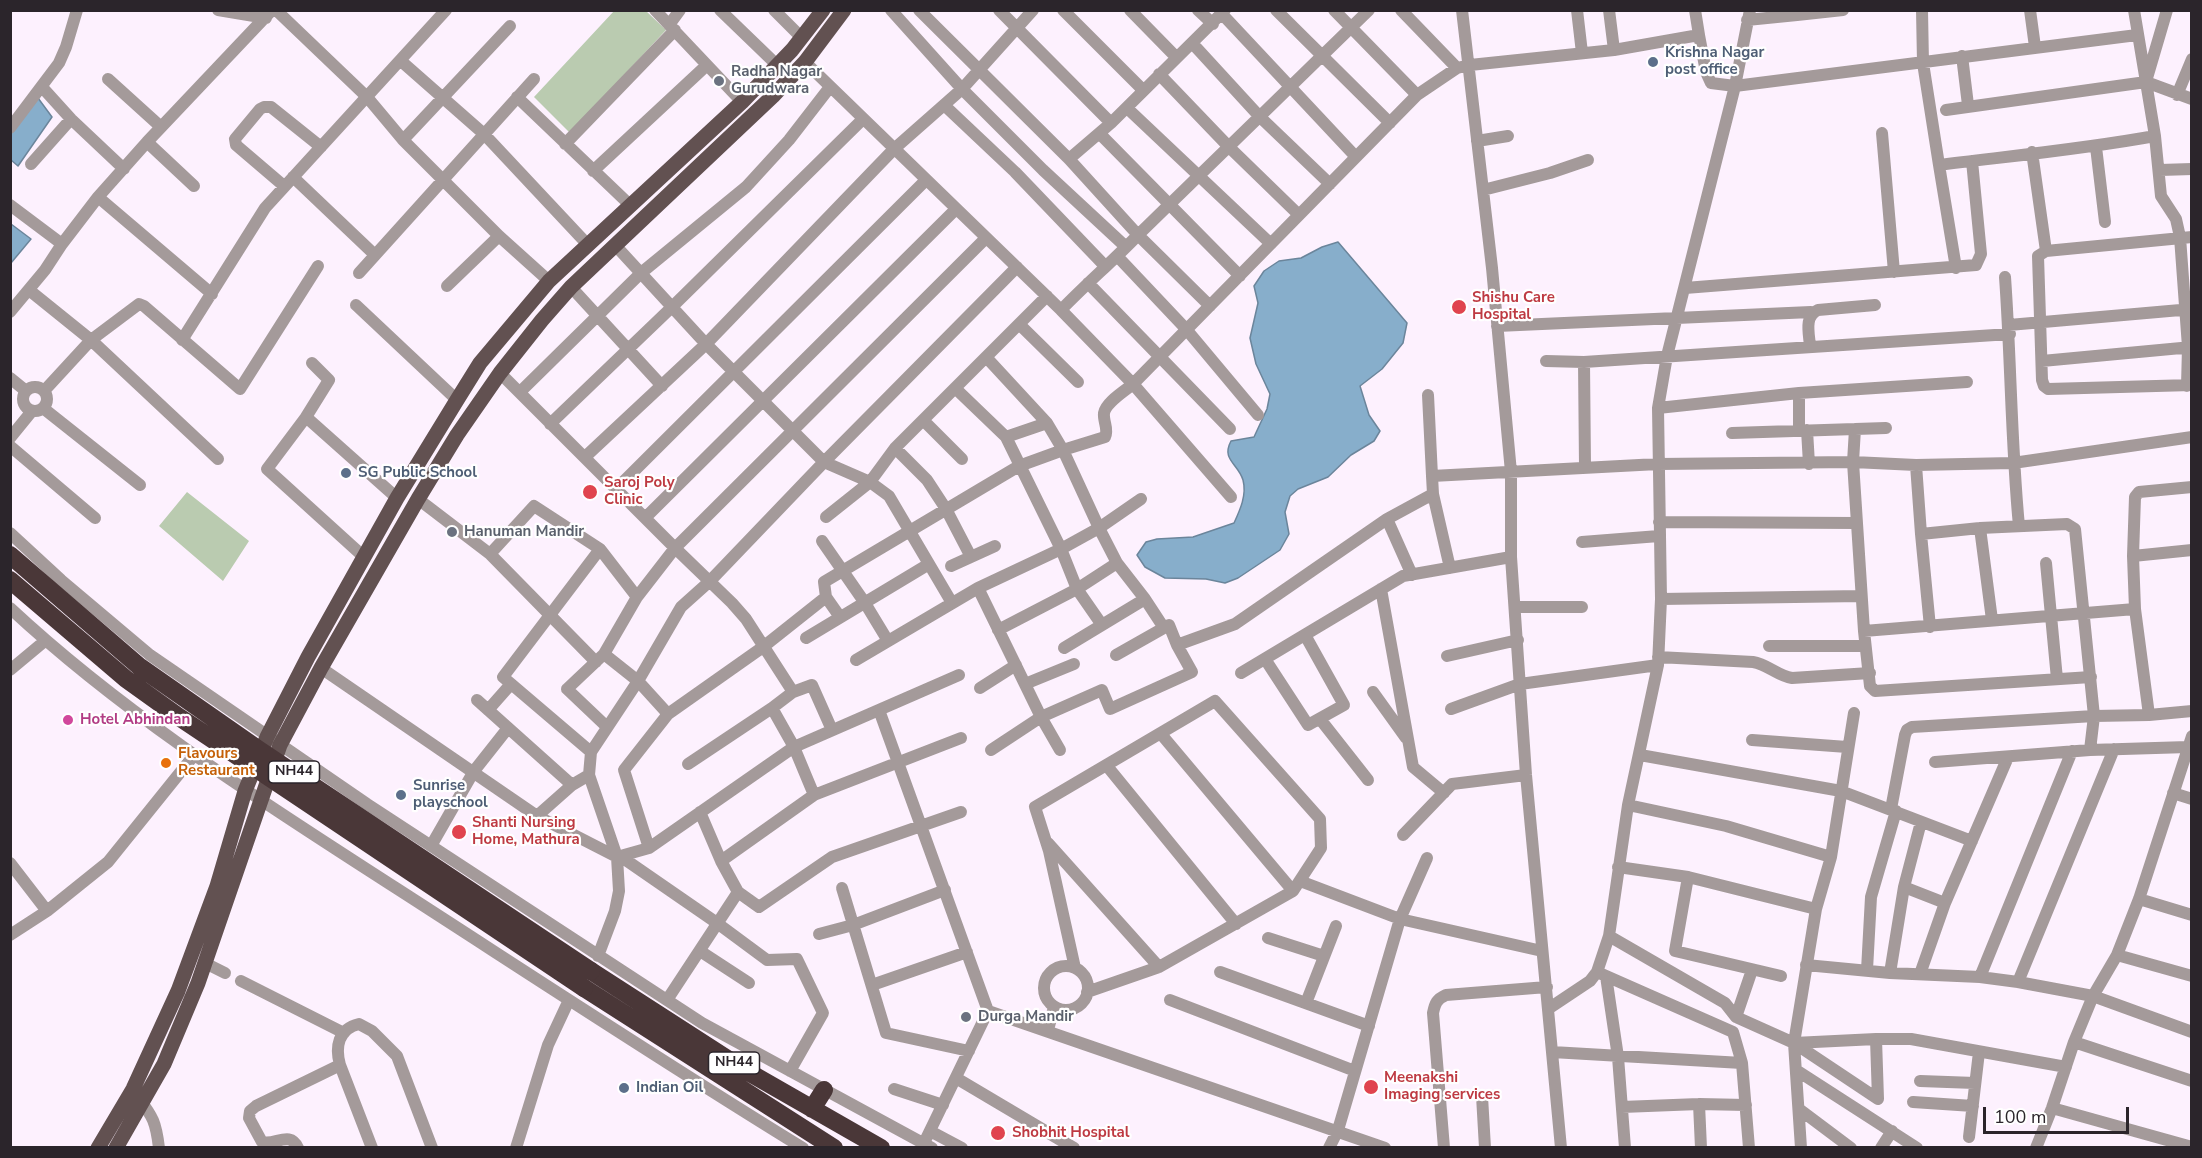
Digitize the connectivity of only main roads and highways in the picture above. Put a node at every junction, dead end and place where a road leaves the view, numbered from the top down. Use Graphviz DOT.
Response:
graph roads {
  1 [pos="823,10"];
  2 [pos="844,10"];
  3 [pos="10,555"];
  4 [pos="10,580"];
  5 [pos="273,741"];
  6 [pos="824,1090"];
  7 [pos="812,1109"];
  8 [pos="810,1144"];
  9 [pos="98,1148"];
  10 [pos="116,1148"];
  11 [pos="834,1148"];
  12 [pos="881,1148"];
  1 -- 5 [label="main road"];
  2 -- 5 [label="main road"];
  3 -- 7 [label="highway, NH44, bridge"];
  4 -- 8 [label="highway, NH44, bridge"];
  5 -- 9 [label="main road"];
  5 -- 10 [label="main road"];
  6 -- 7 [label="highway"];
  7 -- 12 [label="highway, NH44"];
  8 -- 11 [label="highway, NH44"];
}
